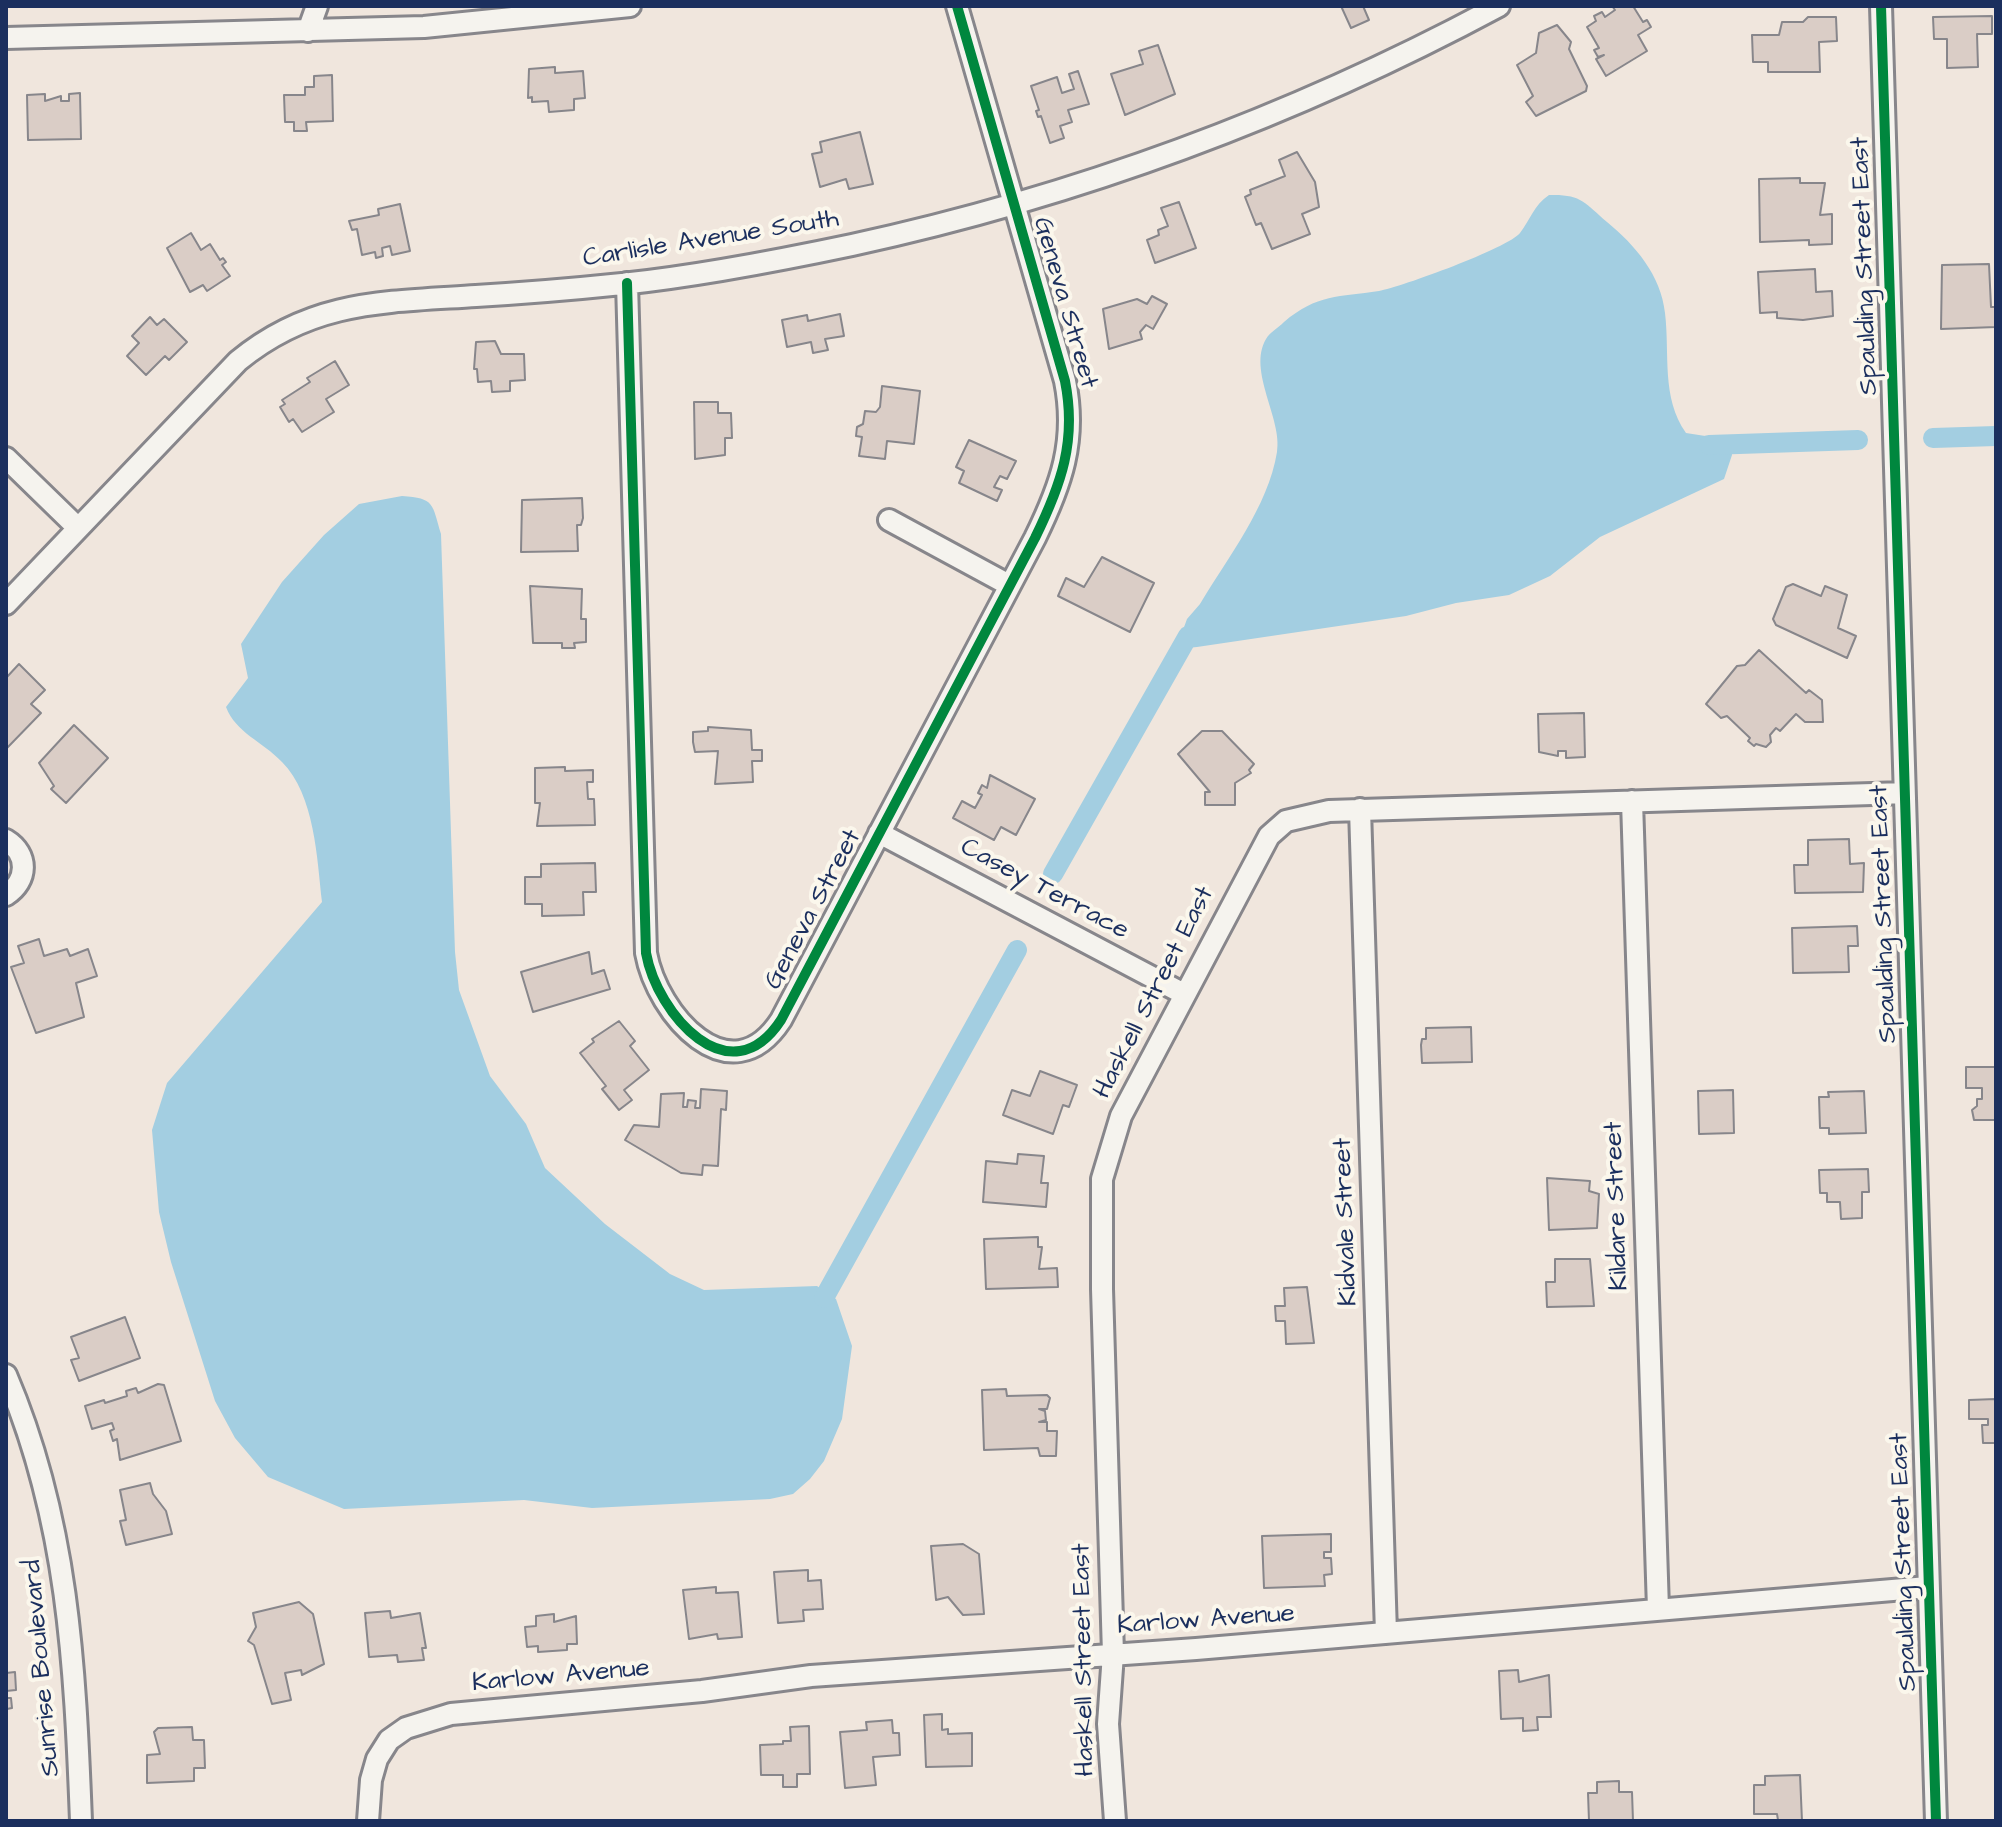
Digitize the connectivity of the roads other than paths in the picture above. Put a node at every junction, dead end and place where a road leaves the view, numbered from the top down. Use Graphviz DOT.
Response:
graph roads {
  1 [pos="317,6"];
  2 [pos="630,6"];
  3 [pos="957,6"];
  4 [pos="1499,6"];
  5 [pos="1881,6"];
  6 [pos="308,31"];
  7 [pos="6,38"];
  8 [pos="1013,204"];
  9 [pos="627,283"];
  10 [pos="6,458"];
  11 [pos="889,520"];
  12 [pos="78,528"];
  13 [pos="1009,585"];
  14 [pos="6,604"];
  15 [pos="1904,793"];
  16 [pos="1632,801"];
  17 [pos="1360,809"];
  18 [pos="879,833"];
  19 [pos="6,840"];
  20 [pos="6,895"];
  21 [pos="1184,994"];
  22 [pos="6,1375"];
  23 [pos="1928,1587"];
  24 [pos="1658,1609"];
  25 [pos="1386,1633"];
  26 [pos="1113,1654"];
  27 [pos="81,1821"];
  28 [pos="368,1821"];
  29 [pos="1115,1821"];
  30 [pos="1936,1821"];
  1 -- 6 [label="street"];
  2 -- 6 [label="street"];
  3 -- 8 [label="street, Geneva Street"];
  4 -- 8 [label="street, Carlisle Avenue South"];
  5 -- 15 [label="street, Spaulding Street East"];
  6 -- 7 [label="street"];
  8 -- 9 [label="street, Carlisle Avenue South"];
  8 -- 13 [label="street, Geneva Street"];
  9 -- 12 [label="street, Carlisle Avenue South"];
  9 -- 18 [label="street, Geneva Street"];
  10 -- 12 [label="street"];
  11 -- 13 [label="street"];
  12 -- 14 [label="street, Carlisle Avenue South"];
  13 -- 18 [label="street, Geneva Street"];
  15 -- 16 [label="street, Haskell Street East"];
  15 -- 23 [label="street, Spaulding Street East"];
  16 -- 17 [label="street, Haskell Street East"];
  16 -- 24 [label="street, Kildare Street"];
  17 -- 21 [label="street, Haskell Street East"];
  17 -- 25 [label="street, Kidvale Street"];
  18 -- 21 [label="street, Casey Terrace"];
  19 -- 20 [label="street"];
  21 -- 26 [label="street, Haskell Street East"];
  22 -- 27 [label="street, Sunrise Boulevard"];
  23 -- 24 [label="street, Karlow Avenue"];
  23 -- 30 [label="street, Spaulding Street East"];
  24 -- 25 [label="street, Karlow Avenue"];
  25 -- 26 [label="street, Karlow Avenue"];
  26 -- 28 [label="street, Karlow Avenue"];
  26 -- 29 [label="street, Haskell Street East"];
}
